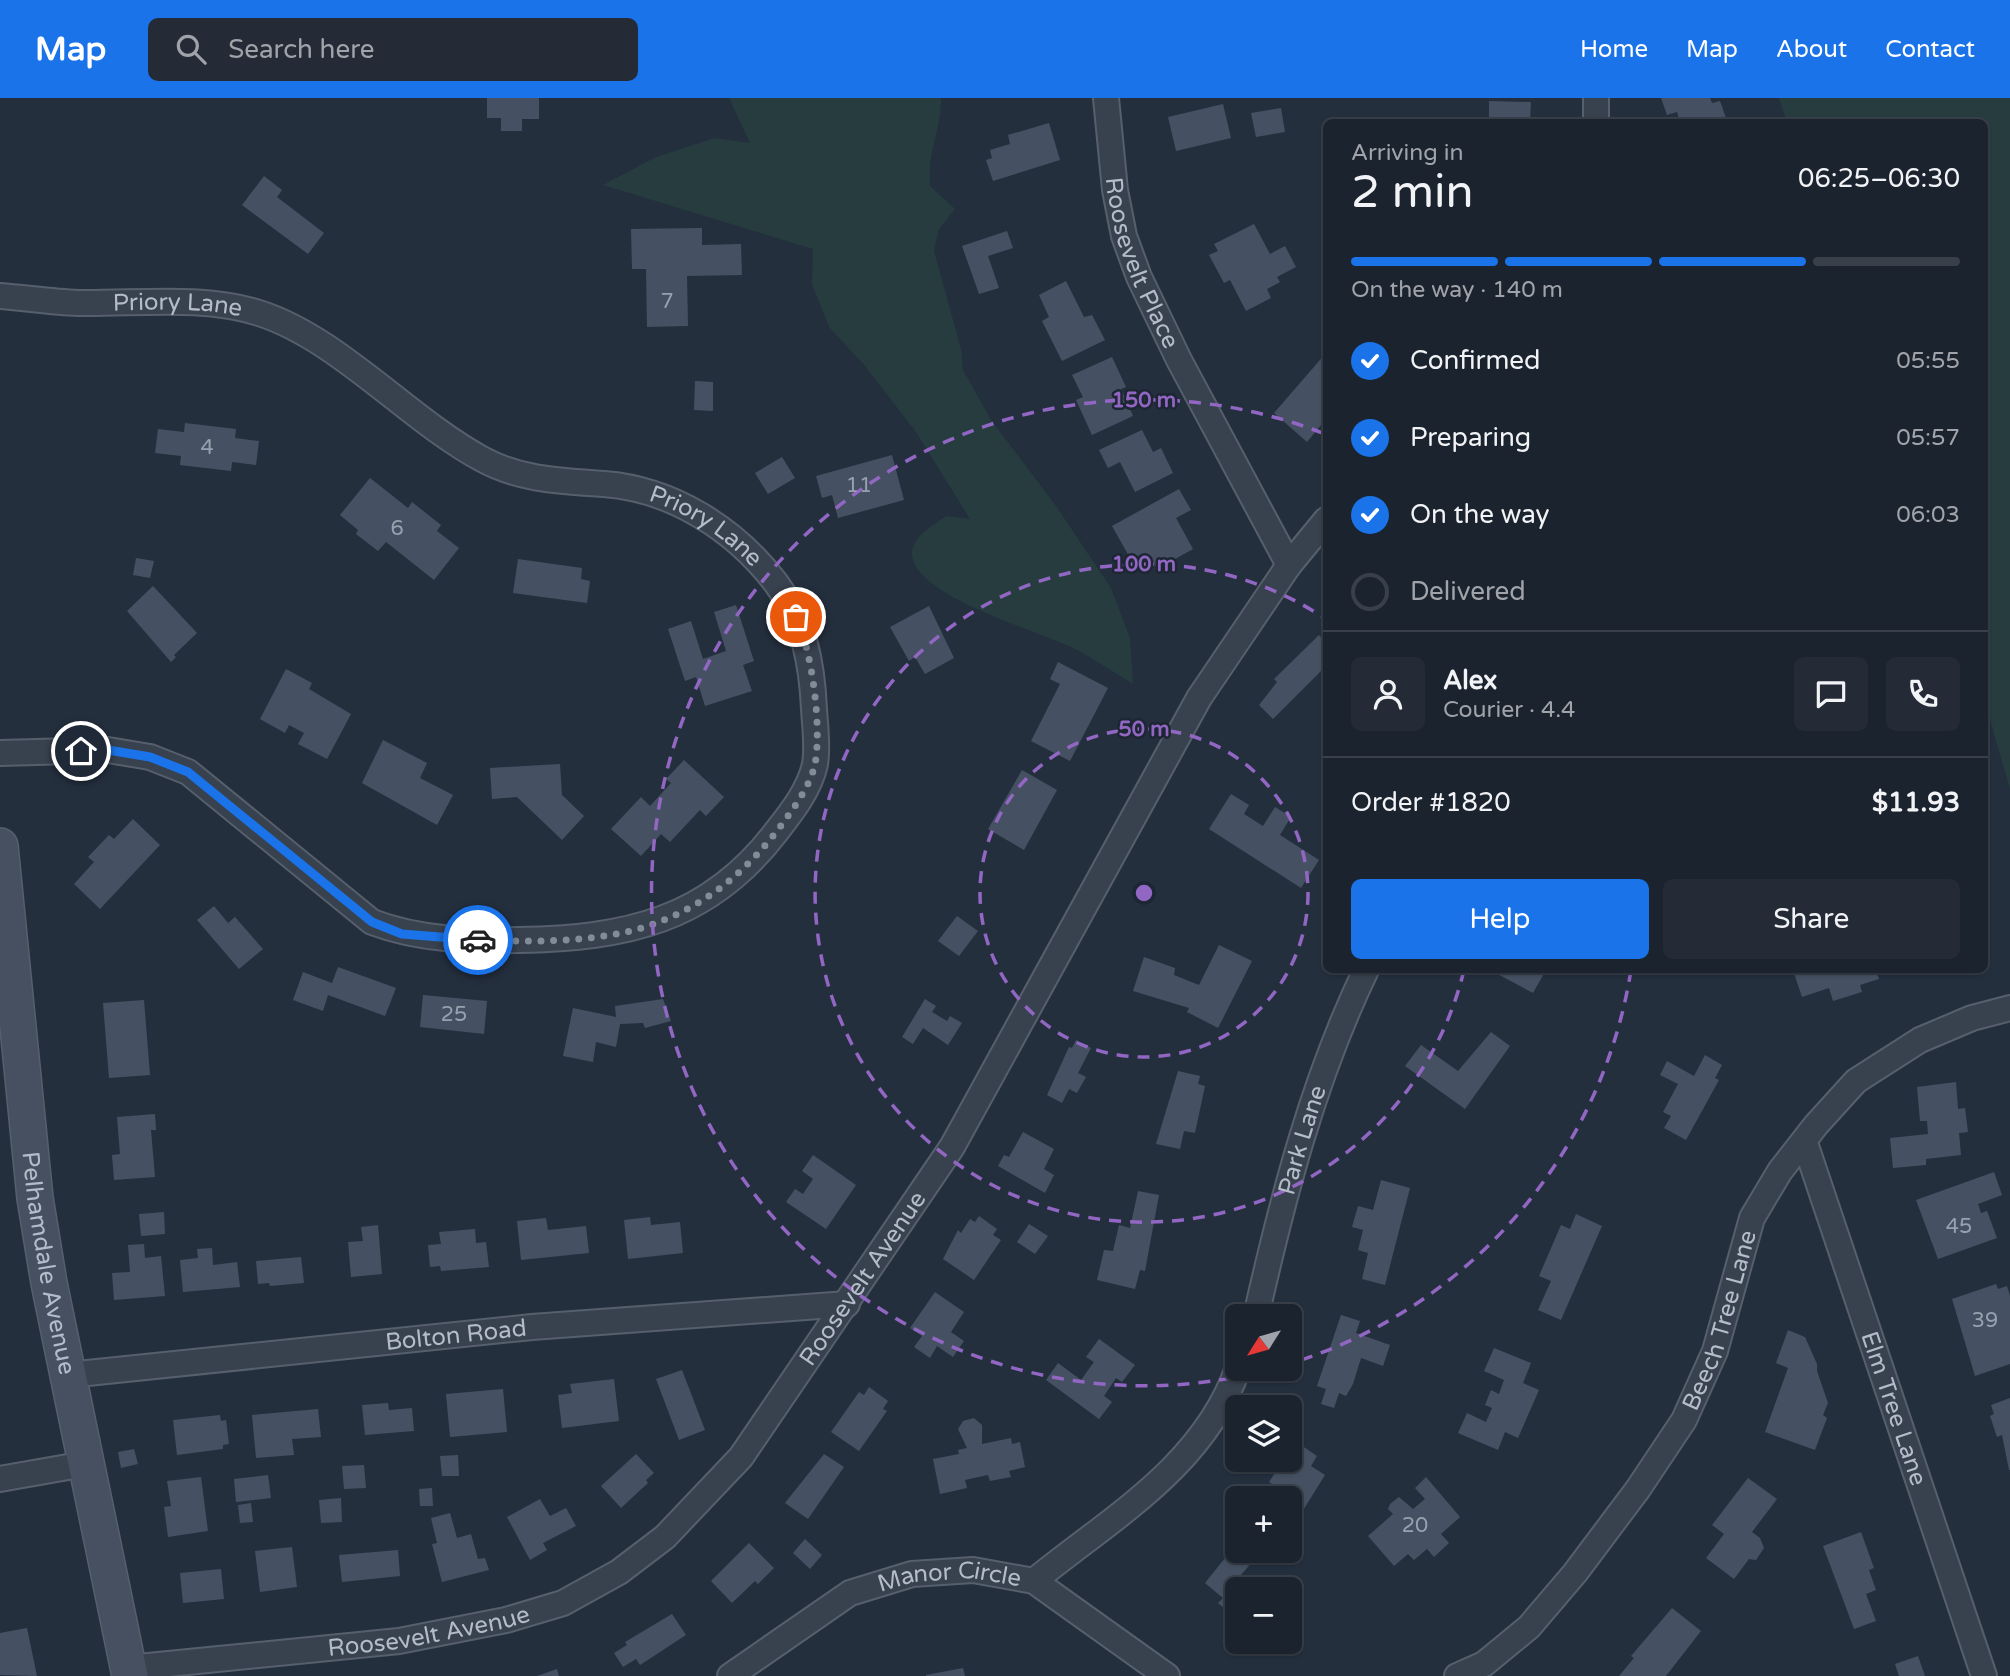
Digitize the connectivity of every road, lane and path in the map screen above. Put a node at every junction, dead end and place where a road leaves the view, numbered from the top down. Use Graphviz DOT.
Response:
graph roads {
  1 [pos="1106,98"];
  2 [pos="1596,98"];
  3 [pos="1596,119"];
  4 [pos="0,296"];
  5 [pos="1323,524"];
  6 [pos="1289,565"];
  7 [pos="0,753"];
  8 [pos="0,846"];
  9 [pos="1365,973"];
  10 [pos="2010,1007"];
  11 [pos="9,1032"];
  12 [pos="1805,1143"];
  13 [pos="847,1304"];
  14 [pos="1259,1304"];
  15 [pos="68,1375"];
  16 [pos="1234,1381"];
  17 [pos="85,1464"];
  18 [pos="0,1479"];
  19 [pos="1034,1581"];
  20 [pos="129,1672"];
  21 [pos="730,1676"];
  22 [pos="1167,1676"];
  23 [pos="1458,1676"];
  24 [pos="1984,1676"];
  1 -- 6 [label="street, Roosevelt Place"];
  2 -- 3 [label="street"];
  4 -- 7 [label="street, Priory Lane"];
  5 -- 6 [label="street, Roosevelt Avenue"];
  6 -- 13 [label="street, Roosevelt Avenue"];
  8 -- 11 [label="street, Pelhamdale Avenue"];
  9 -- 14 [label="street, Park Lane"];
  10 -- 12 [label="street, Beech Tree Lane"];
  11 -- 15 [label="street, Pelhamdale Avenue"];
  12 -- 23 [label="street, Beech Tree Lane"];
  12 -- 24 [label="street, Elm Tree Lane"];
  13 -- 15 [label="street, Bolton Road"];
  13 -- 20 [label="street, Roosevelt Avenue"];
  15 -- 17 [label="street, Pelhamdale Avenue"];
  16 -- 19 [label="street"];
  17 -- 18 [label="street"];
  17 -- 20 [label="street, Pelhamdale Avenue"];
  19 -- 21 [label="street, Manor Circle"];
  19 -- 22 [label="street, Manor Circle"];
}
